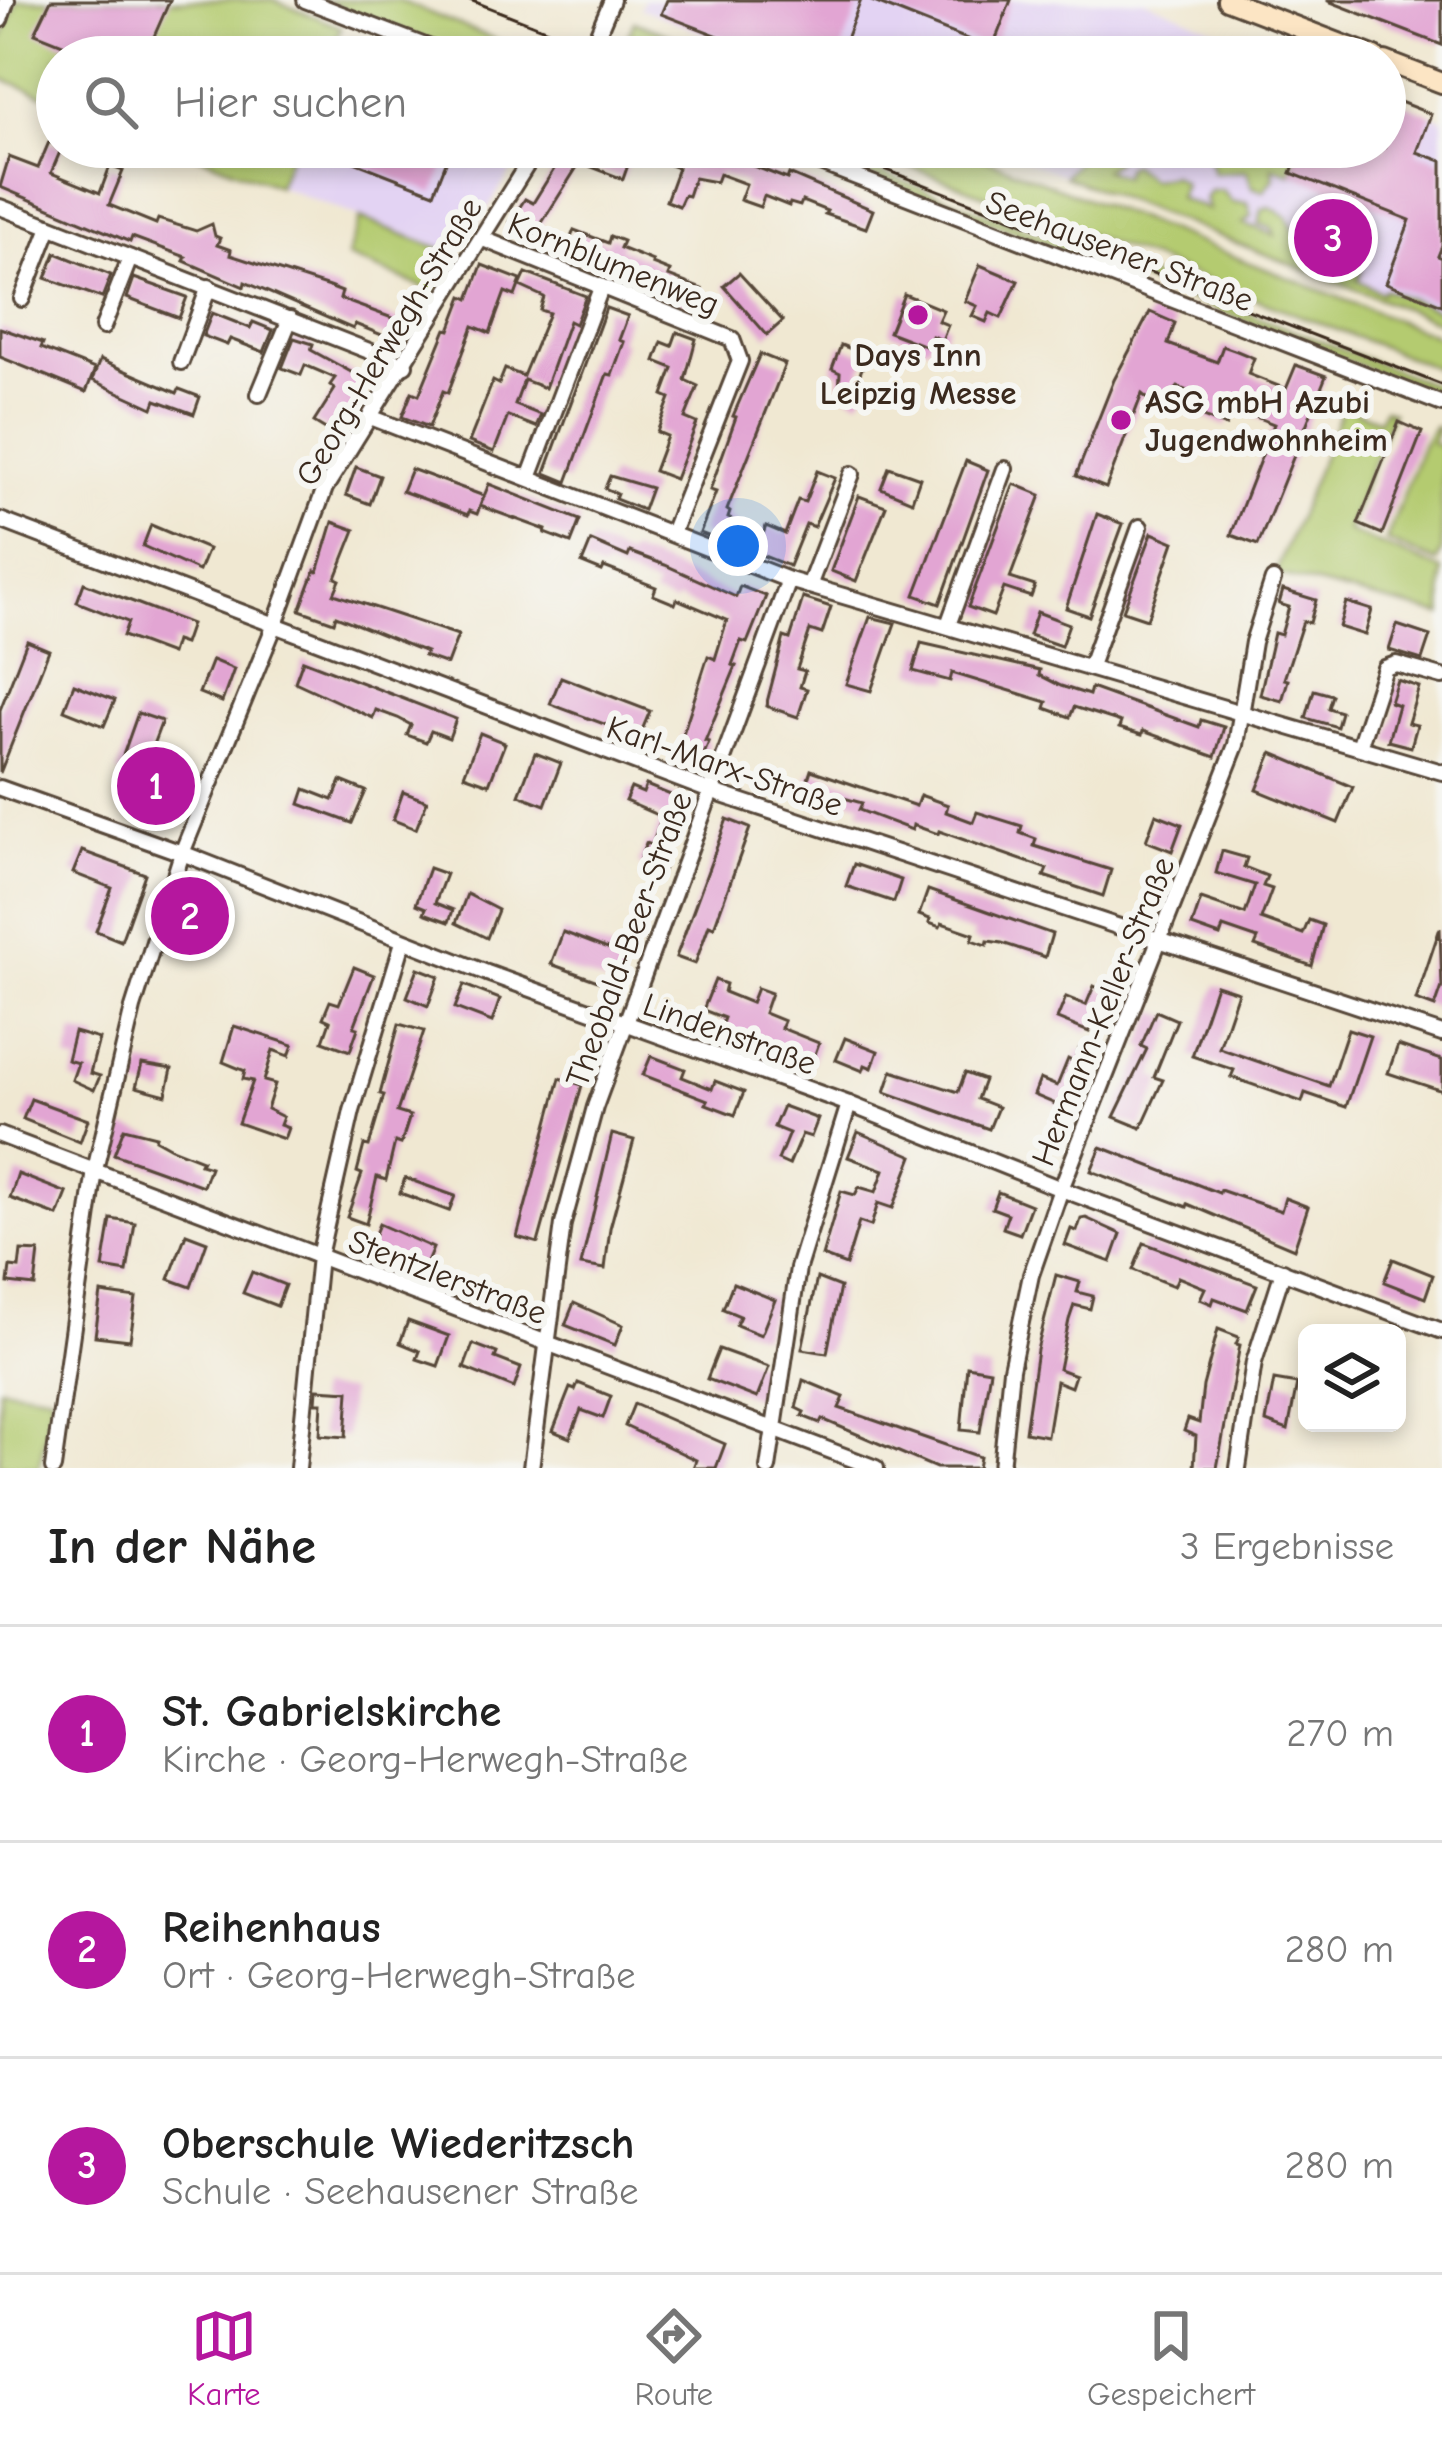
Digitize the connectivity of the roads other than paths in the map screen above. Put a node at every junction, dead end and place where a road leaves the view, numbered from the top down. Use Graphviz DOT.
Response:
graph roads {
  1 [pos="8,0"];
  2 [pos="305,0"];
  3 [pos="612,0"];
  4 [pos="1227,0"];
  5 [pos="0,20"];
  6 [pos="399,36"];
  7 [pos="597,36"];
  8 [pos="1320,36"];
  9 [pos="1406,69"];
  10 [pos="1442,83"];
  11 [pos="525,168"];
  12 [pos="833,168"];
  13 [pos="0,207"];
  14 [pos="50,227"];
  15 [pos="483,239"];
  16 [pos="130,258"];
  17 [pos="209,287"];
  18 [pos="602,288"];
  19 [pos="22,299"];
  20 [pos="290,320"];
  21 [pos="103,327"];
  22 [pos="181,362"];
  23 [pos="405,365"];
  24 [pos="259,394"];
  25 [pos="1442,404"];
  26 [pos="373,418"];
  27 [pos="1005,469"];
  28 [pos="852,474"];
  29 [pos="529,478"];
  30 [pos="0,520"];
  31 [pos="1140,527"];
  32 [pos="672,533"];
  33 [pos="789,580"];
  34 [pos="1273,580"];
  35 [pos="809,586"];
  36 [pos="948,625"];
  37 [pos="274,627"];
  38 [pos="1090,666"];
  39 [pos="1442,677"];
  40 [pos="1244,712"];
  41 [pos="1359,747"];
  42 [pos="1442,772"];
  43 [pos="0,788"];
  44 [pos="710,791"];
  45 [pos="182,853"];
  46 [pos="1160,939"];
  47 [pos="403,942"];
  48 [pos="623,1024"];
  49 [pos="1442,1034"];
  50 [pos="849,1104"];
  51 [pos="0,1136"];
  52 [pos="95,1170"];
  53 [pos="1060,1189"];
  54 [pos="319,1256"];
  55 [pos="1282,1271"];
  56 [pos="1442,1331"];
  57 [pos="544,1341"];
  58 [pos="772,1428"];
  59 [pos="53,1468"];
  60 [pos="298,1468"];
  61 [pos="531,1468"];
  62 [pos="768,1468"];
  63 [pos="876,1468"];
  64 [pos="1001,1468"];
  65 [pos="1238,1468"];
  1 -- 5 [label="street"];
  2 -- 6 [label="street"];
  3 -- 7 [label="street"];
  4 -- 8 [label="main road"];
  9 -- 10 [label="main road"];
  11 -- 15 [label="street, Georg-Herwegh-Straße"];
  12 -- 25 [label="street, Seehausener Straße"];
  13 -- 14 [label="street"];
  14 -- 16 [label="street"];
  14 -- 19 [label="street"];
  15 -- 18 [label="street, Kornblumenweg"];
  15 -- 23 [label="street, Georg-Herwegh-Straße"];
  16 -- 17 [label="street"];
  16 -- 21 [label="street"];
  17 -- 20 [label="street"];
  17 -- 22 [label="street"];
  18 -- 29 [label="street"];
  18 -- 32 [label="street, Kornblumenweg"];
  20 -- 23 [label="street"];
  20 -- 24 [label="street"];
  23 -- 26 [label="street, Georg-Herwegh-Straße"];
  26 -- 29 [label="street"];
  26 -- 37 [label="street, Georg-Herwegh-Straße"];
  27 -- 36 [label="street"];
  28 -- 35 [label="street"];
  29 -- 32 [label="street"];
  30 -- 37 [label="street, Karl-Marx-Straße"];
  31 -- 38 [label="street"];
  32 -- 33 [label="street"];
  33 -- 35 [label="street"];
  33 -- 44 [label="street, Theobald-Beer-Straße"];
  34 -- 40 [label="street, Hermann-Keller-Straße"];
  35 -- 36 [label="street"];
  36 -- 38 [label="street"];
  37 -- 44 [label="street, Karl-Marx-Straße"];
  37 -- 45 [label="street, Georg-Herwegh-Straße"];
  38 -- 40 [label="street"];
  39 -- 41 [label="street"];
  40 -- 41 [label="street"];
  40 -- 46 [label="street, Hermann-Keller-Straße"];
  41 -- 42 [label="street"];
  43 -- 45 [label="street, Lindenstraße"];
  44 -- 46 [label="street, Karl-Marx-Straße"];
  44 -- 48 [label="street, Theobald-Beer-Straße"];
  45 -- 47 [label="street, Lindenstraße"];
  45 -- 52 [label="street, Georg-Herwegh-Straße"];
  46 -- 49 [label="street, Karl-Marx-Straße"];
  46 -- 53 [label="street, Hermann-Keller-Straße"];
  47 -- 48 [label="street, Lindenstraße"];
  47 -- 54 [label="street"];
  48 -- 50 [label="street, Lindenstraße"];
  48 -- 57 [label="street, Theobald-Beer-Straße"];
  50 -- 53 [label="street, Lindenstraße"];
  50 -- 58 [label="street"];
  51 -- 52 [label="street, Stentzlerstraße"];
  52 -- 54 [label="street, Stentzlerstraße"];
  52 -- 59 [label="street, Georg-Herwegh-Straße"];
  53 -- 55 [label="street, Lindenstraße"];
  53 -- 64 [label="street, Hermann-Keller-Straße"];
  54 -- 57 [label="street, Stentzlerstraße"];
  54 -- 60 [label="street"];
  55 -- 56 [label="street, Lindenstraße"];
  55 -- 65 [label="street"];
  57 -- 58 [label="street, Stentzlerstraße"];
  57 -- 61 [label="street, Theobald-Beer-Straße"];
  58 -- 62 [label="street"];
  58 -- 63 [label="street, Stentzlerstraße"];
}
